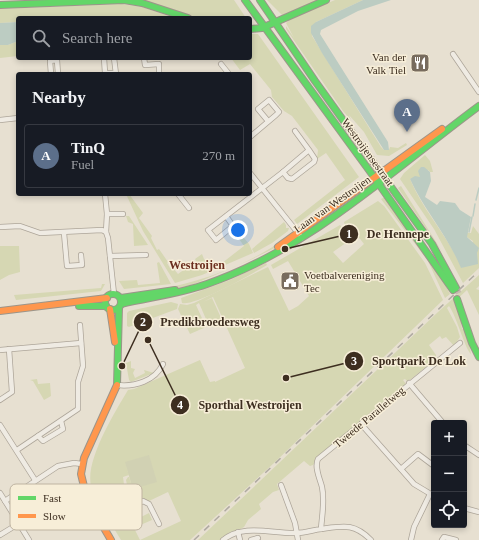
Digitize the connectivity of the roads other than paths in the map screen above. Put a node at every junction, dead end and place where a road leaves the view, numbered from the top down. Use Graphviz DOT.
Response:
graph roads {
  1 [pos="245,0"];
  2 [pos="260,0"];
  3 [pos="326,0"];
  4 [pos="0,5"];
  5 [pos="182,16"];
  6 [pos="275,22"];
  7 [pos="264,27"];
  8 [pos="252,30"];
  9 [pos="453,54"];
  10 [pos="57,60"];
  11 [pos="57,60"];
  12 [pos="104,60"];
  13 [pos="114,60"];
  14 [pos="144,60"];
  15 [pos="221,64"];
  16 [pos="51,72"];
  17 [pos="58,72"];
  18 [pos="105,72"];
  19 [pos="115,72"];
  20 [pos="159,72"];
  21 [pos="227,72"];
  22 [pos="479,92"];
  23 [pos="479,106"];
  24 [pos="16,118"];
  25 [pos="0,120"];
  26 [pos="268,121"];
  27 [pos="451,126"];
  28 [pos="295,131"];
  29 [pos="252,135"];
  30 [pos="309,150"];
  31 [pos="283,172"];
  32 [pos="381,172"];
  33 [pos="252,176"];
  34 [pos="374,177"];
  35 [pos="385,178"];
  36 [pos="378,183"];
  37 [pos="262,188"];
  38 [pos="105,196"];
  39 [pos="180,196"];
  40 [pos="252,196"];
  41 [pos="252,196"];
  42 [pos="189,208"];
  43 [pos="107,214"];
  44 [pos="123,214"];
  45 [pos="226,216"];
  46 [pos="0,227"];
  47 [pos="106,232"];
  48 [pos="64,233"];
  49 [pos="300,236"];
  50 [pos="81,255"];
  51 [pos="146,255"];
  52 [pos="110,256"];
  53 [pos="114,294"];
  54 [pos="459,297"];
  55 [pos="107,298"];
  56 [pos="120,303"];
  57 [pos="108,308"];
  58 [pos="0,312"];
  59 [pos="80,325"];
  60 [pos="81,342"];
  61 [pos="460,343"];
  62 [pos="9,349"];
  63 [pos="0,350"];
  64 [pos="117,350"];
  65 [pos="479,357"];
  66 [pos="163,364"];
  67 [pos="409,383"];
  68 [pos="117,385"];
  69 [pos="0,400"];
  70 [pos="440,420"];
  71 [pos="361,424"];
  72 [pos="0,425"];
  73 [pos="467,447"];
  74 [pos="17,450"];
  75 [pos="479,455"];
  76 [pos="82,464"];
  77 [pos="431,464"];
  78 [pos="401,469"];
  79 [pos="35,480"];
  80 [pos="29,484"];
  81 [pos="83,484"];
  82 [pos="281,485"];
  83 [pos="0,493"];
  84 [pos="431,494"];
  85 [pos="10,497"];
  86 [pos="431,497"];
  87 [pos="4,501"];
  88 [pos="142,502"];
  89 [pos="467,509"];
  90 [pos="10,511"];
  91 [pos="479,512"];
  92 [pos="158,524"];
  93 [pos="10,529"];
  94 [pos="321,529"];
  95 [pos="22,530"];
  96 [pos="105,530"];
  97 [pos="238,532"];
  98 [pos="297,533"];
  99 [pos="0,535"];
  100 [pos="258,538"];
  101 [pos="29,540"];
  102 [pos="111,540"];
  103 [pos="223,540"];
  104 [pos="240,540"];
  105 [pos="251,540"];
  106 [pos="298,540"];
  107 [pos="372,540"];
  108 [pos="411,540"];
  109 [pos="442,540"];
  110 [pos="456,540"];
  1 -- 7 [label="main road, Westroijensestraat"];
  2 -- 6 [label="main road, Westroijensestraat"];
  3 -- 6 [label="main road"];
  4 -- 5 [label="main road"];
  6 -- 7 [label="main road"];
  6 -- 32 [label="main road, Westroijensestraat"];
  7 -- 8 [label="main road"];
  7 -- 34 [label="main road, Westroijensestraat"];
  9 -- 22 [label="street"];
  10 -- 16 [label="street"];
  11 -- 17 [label="street"];
  12 -- 18 [label="street"];
  13 -- 19 [label="street"];
  14 -- 20 [label="street"];
  15 -- 21 [label="street"];
  23 -- 27 [label="main road, Laan van Westroijen"];
  24 -- 25 [label="street"];
  26 -- 26 [label="street"];
  26 -- 29 [label="street"];
  27 -- 32 [label="main road, Laan van Westroijen"];
  27 -- 35 [label="main road, Laan van Westroijen"];
  28 -- 30 [label="street"];
  30 -- 31 [label="street"];
  30 -- 31 [label="street"];
  31 -- 37 [label="street"];
  32 -- 34 [label="main road, Laan van Westroijen"];
  32 -- 35 [label="main road, Westroijensestraat"];
  33 -- 37 [label="street"];
  34 -- 36 [label="main road, Westroijensestraat"];
  34 -- 49 [label="main road, Laan van Westroijen"];
  35 -- 36 [label="main road, Laan van Westroijen"];
  35 -- 36 [label="main road, Westroijensestraat"];
  36 -- 49 [label="main road, Laan van Westroijen"];
  37 -- 41 [label="street"];
  37 -- 49 [label="street"];
  38 -- 43 [label="street"];
  39 -- 42 [label="street"];
  40 -- 45 [label="street"];
  43 -- 44 [label="street"];
  43 -- 47 [label="street"];
  45 -- 45 [label="street"];
  46 -- 48 [label="street"];
  47 -- 48 [label="street"];
  47 -- 52 [label="street"];
  48 -- 50 [label="street"];
  49 -- 56 [label="main road, Laan van Westroijen"];
  51 -- 52 [label="street"];
  52 -- 53 [label="street"];
  53 -- 55 [label="main road"];
  53 -- 56 [label="main road"];
  54 -- 65 [label="main road"];
  55 -- 57 [label="main road"];
  55 -- 58 [label="main road"];
  56 -- 57 [label="main road, Laan van Westroijen"];
  56 -- 64 [label="main road"];
  57 -- 58 [label="main road"];
  57 -- 64 [label="main road"];
  59 -- 60 [label="street"];
  60 -- 62 [label="street"];
  60 -- 74 [label="street"];
  61 -- 67 [label="street, Tweede Parallelweg"];
  62 -- 63 [label="street"];
  62 -- 69 [label="street"];
  64 -- 68 [label="main road"];
  66 -- 68 [label="street"];
  67 -- 70 [label="street"];
  67 -- 71 [label="street, Tweede Parallelweg"];
  68 -- 76 [label="main road"];
  71 -- 78 [label="street"];
  71 -- 94 [label="street, Tweede Parallelweg"];
  72 -- 74 [label="street"];
  73 -- 75 [label="street"];
  74 -- 79 [label="street"];
  76 -- 79 [label="street"];
  76 -- 81 [label="main road"];
  77 -- 78 [label="street"];
  78 -- 84 [label="street"];
  79 -- 80 [label="street"];
  82 -- 98 [label="street"];
  83 -- 87 [label="street"];
  85 -- 87 [label="street"];
  86 -- 108 [label="street"];
  87 -- 90 [label="street"];
  88 -- 92 [label="street"];
  89 -- 91 [label="street"];
  93 -- 99 [label="street"];
  94 -- 98 [label="street"];
  94 -- 107 [label="street"];
  95 -- 101 [label="street"];
  96 -- 102 [label="main road"];
  97 -- 98 [label="street"];
  97 -- 103 [label="street"];
  97 -- 104 [label="street"];
  98 -- 106 [label="street"];
  100 -- 105 [label="street"];
  109 -- 110 [label="street"];
}
